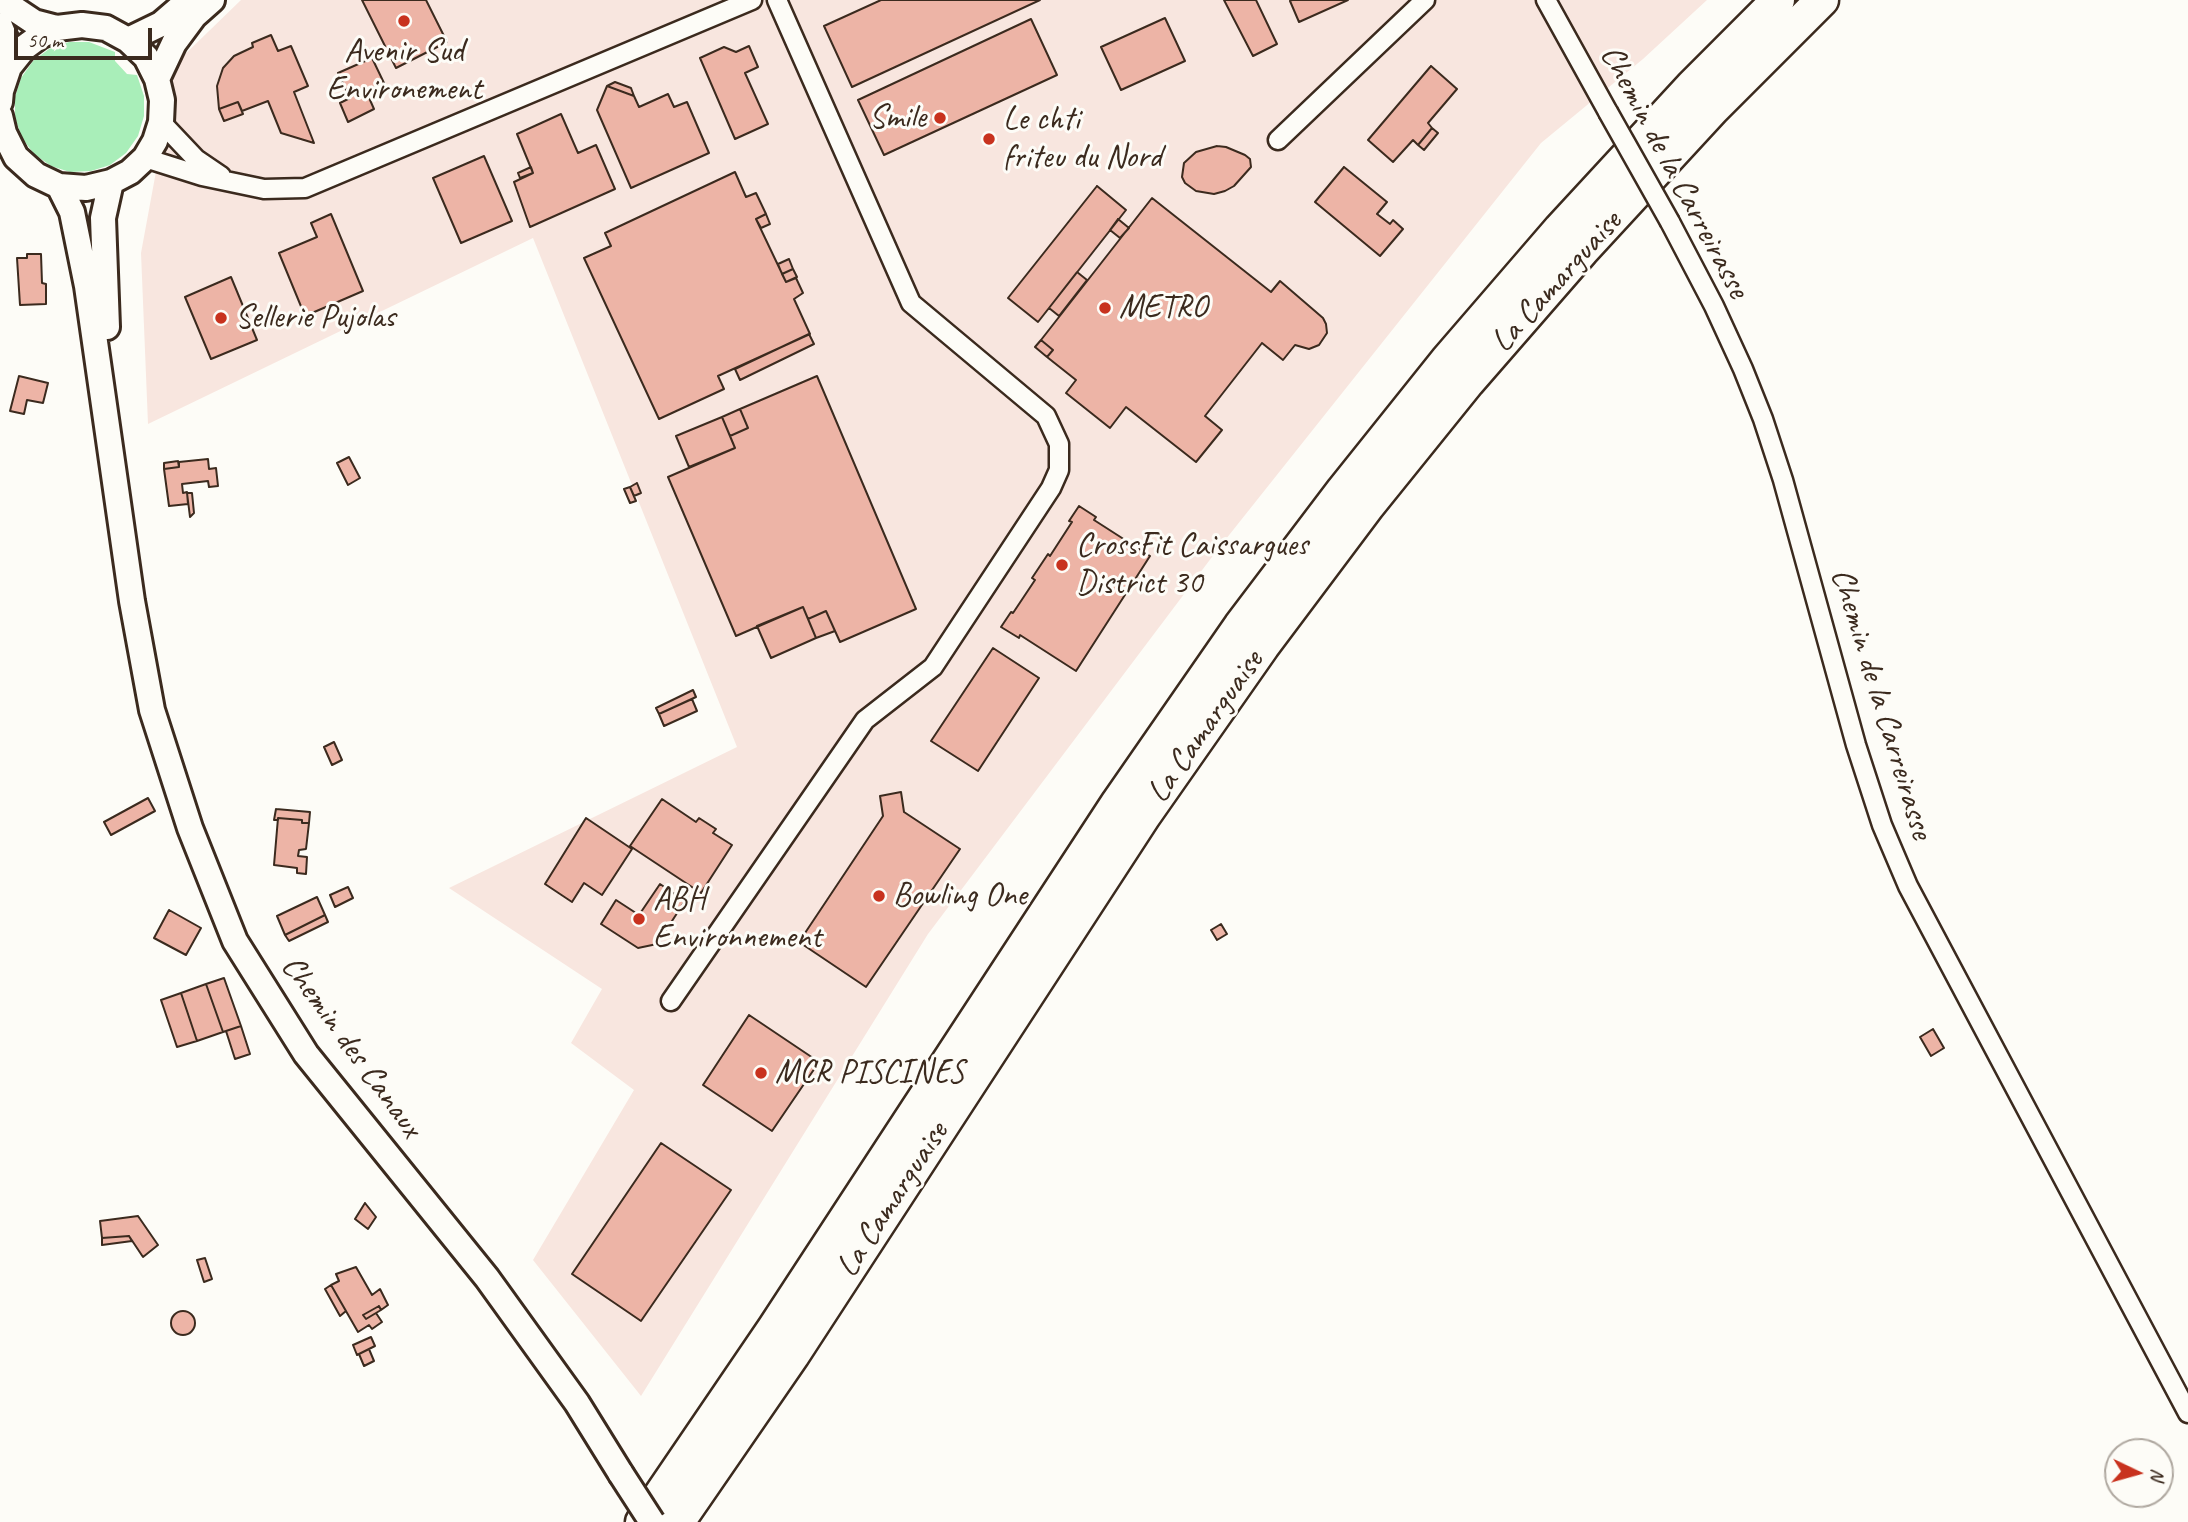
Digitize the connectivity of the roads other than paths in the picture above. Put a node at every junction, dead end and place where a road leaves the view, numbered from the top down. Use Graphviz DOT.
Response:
graph roads {
  1 [pos="1,0"];
  2 [pos="189,0"];
  3 [pos="212,0"];
  4 [pos="752,0"];
  5 [pos="776,0"];
  6 [pos="1424,0"];
  7 [pos="1546,0"];
  8 [pos="1778,0"];
  9 [pos="1822,0"];
  10 [pos="0,26"];
  11 [pos="57,28"];
  12 [pos="128,40"];
  13 [pos="9,67"];
  14 [pos="157,79"];
  15 [pos="0,91"];
  16 [pos="0,102"];
  17 [pos="161,122"];
  18 [pos="1,127"];
  19 [pos="1278,140"];
  20 [pos="145,158"];
  21 [pos="111,182"];
  22 [pos="229,182"];
  23 [pos="60,186"];
  24 [pos="108,425"];
  25 [pos="670,1001"];
  26 [pos="2188,1413"];
  27 [pos="642,1522"];
  28 [pos="652,1522"];
  29 [pos="678,1522"];
  1 -- 11 [label="main road"];
  2 -- 12 [label="main road"];
  3 -- 14 [label="main road"];
  4 -- 22 [label="street"];
  5 -- 25 [label="street"];
  6 -- 19 [label="street"];
  7 -- 26 [label="street, Chemin de la Carreirasse, bridge"];
  8 -- 27 [label="highway, La Camarguaise"];
  9 -- 29 [label="highway, La Camarguaise"];
  10 -- 13 [label="main road"];
  11 -- 12 [label="main road"];
  11 -- 13 [label="main road"];
  12 -- 14 [label="main road"];
  13 -- 15 [label="main road"];
  14 -- 17 [label="main road"];
  15 -- 16 [label="main road"];
  17 -- 20 [label="main road"];
  17 -- 22 [label="street"];
  18 -- 23 [label="main road"];
  20 -- 21 [label="main road"];
  20 -- 22 [label="street"];
  21 -- 23 [label="main road"];
  21 -- 24 [label="main road, Chemin des Canaux"];
  23 -- 24 [label="main road, Chemin des Canaux"];
  24 -- 28 [label="main road, Chemin des Canaux, bridge"];
}
